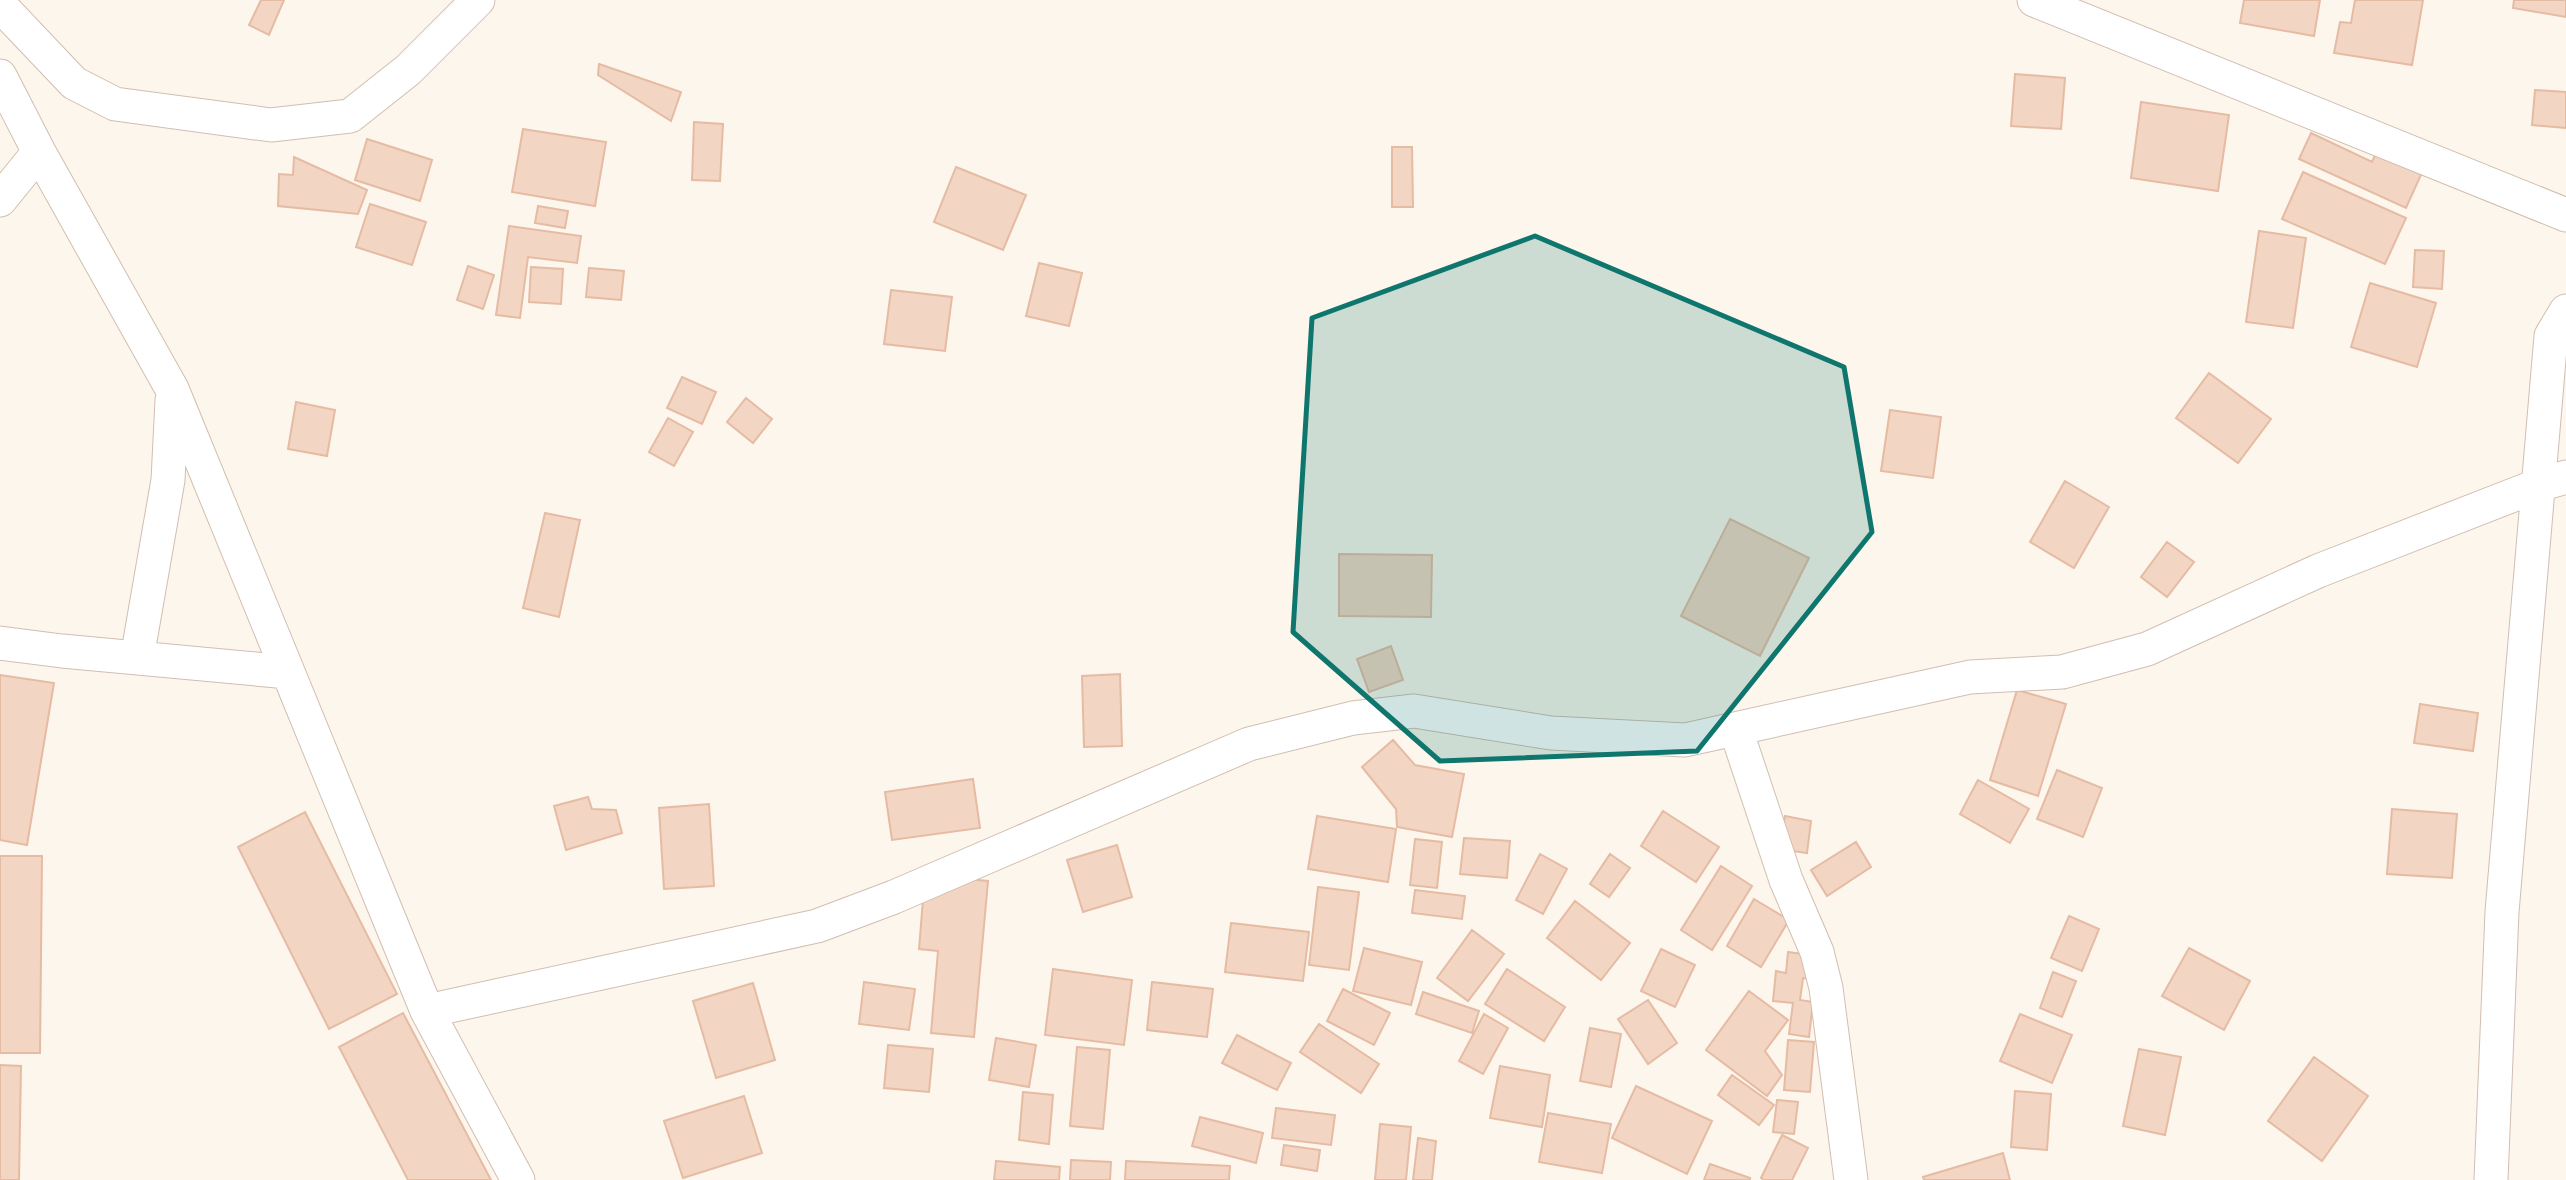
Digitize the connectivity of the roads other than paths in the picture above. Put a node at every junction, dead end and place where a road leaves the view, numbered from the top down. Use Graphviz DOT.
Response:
graph roads {
  1 [pos="478,0"];
  2 [pos="2034,0"];
  3 [pos="0,5"];
  4 [pos="0,76"];
  5 [pos="39,152"];
  6 [pos="0,200"];
  7 [pos="2566,215"];
  8 [pos="2566,311"];
  9 [pos="172,389"];
  10 [pos="2553,481"];
  11 [pos="0,643"];
  12 [pos="137,658"];
  13 [pos="288,671"];
  14 [pos="1736,730"];
  15 [pos="427,1012"];
  16 [pos="518,1180"];
  17 [pos="1851,1180"];
  18 [pos="2491,1180"];
  1 -- 3 [label="street"];
  2 -- 7 [label="street"];
  4 -- 5 [label="street"];
  5 -- 6 [label="street"];
  5 -- 9 [label="street"];
  8 -- 10 [label="street"];
  9 -- 12 [label="street"];
  9 -- 13 [label="street"];
  10 -- 14 [label="street"];
  10 -- 18 [label="street"];
  11 -- 12 [label="street"];
  12 -- 13 [label="street"];
  13 -- 15 [label="street"];
  14 -- 15 [label="street"];
  14 -- 17 [label="street"];
  15 -- 16 [label="street"];
}
